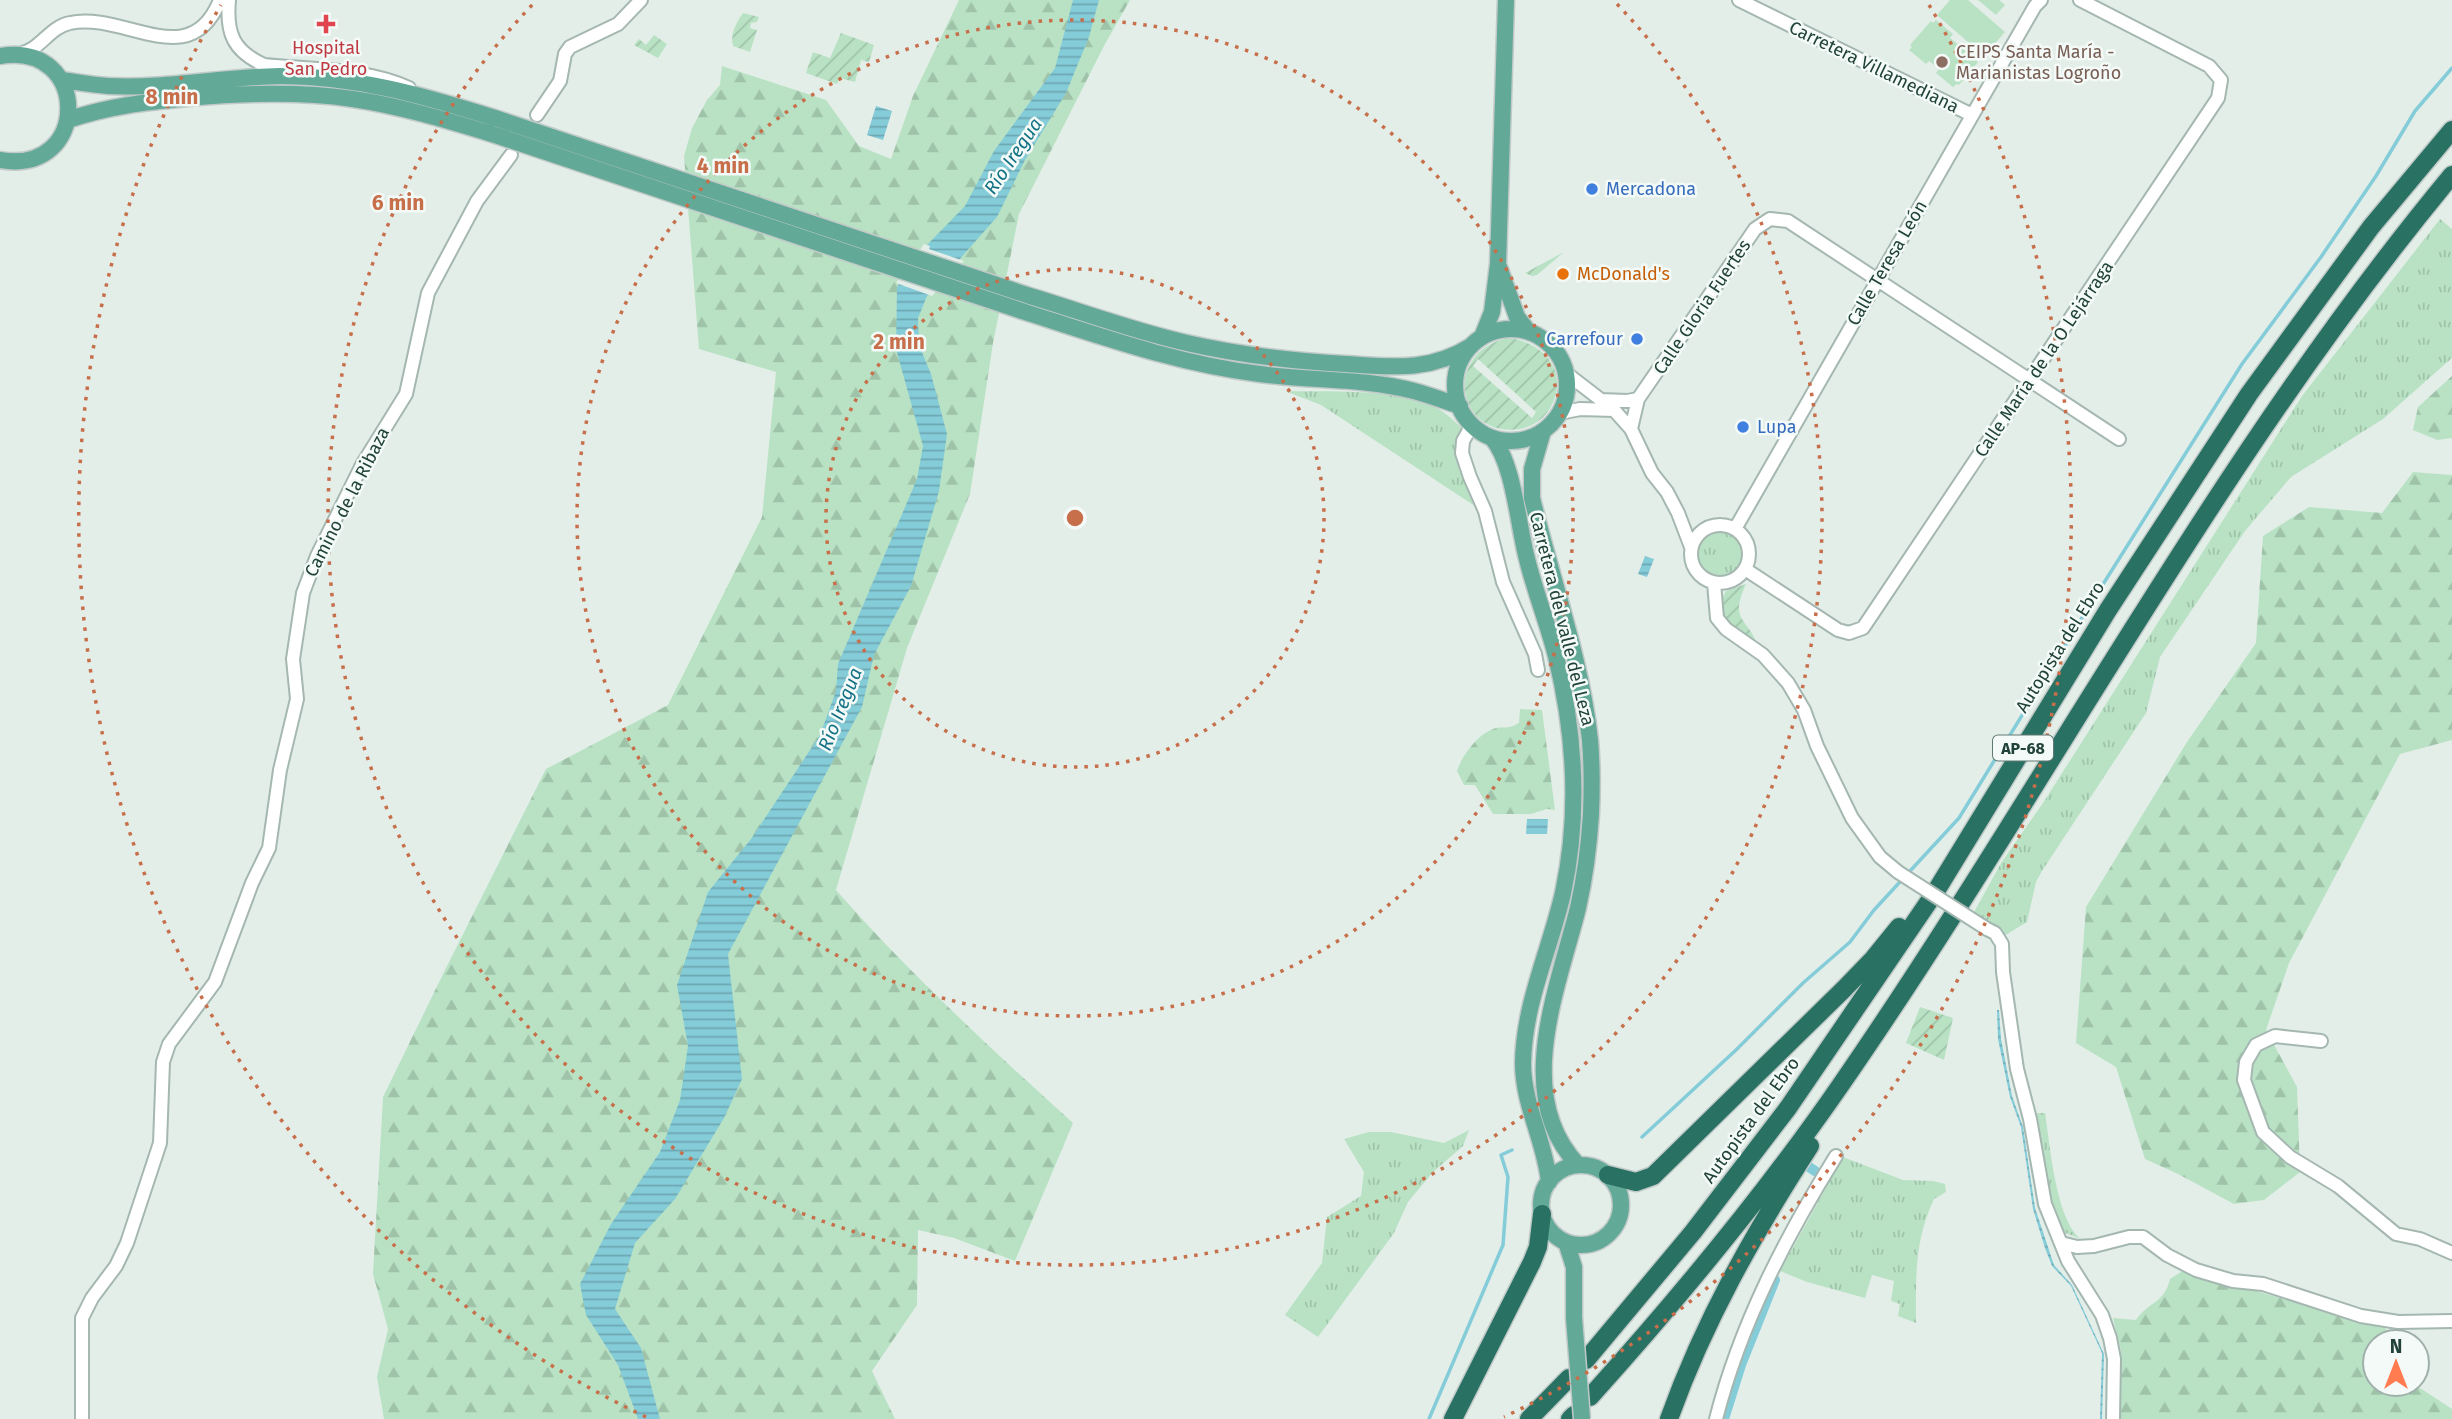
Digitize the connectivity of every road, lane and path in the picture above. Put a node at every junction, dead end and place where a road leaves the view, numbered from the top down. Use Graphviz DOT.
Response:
graph roads {
  1 [pos="220,0"];
  2 [pos="229,0"];
  3 [pos="641,0"];
  4 [pos="1506,0"];
  5 [pos="2041,0"];
  6 [pos="2080,0"];
  7 [pos="1746,1"];
  8 [pos="50,34"];
  9 [pos="18,54"];
  10 [pos="0,56"];
  11 [pos="49,66"];
  12 [pos="61,79"];
  13 [pos="426,96"];
  14 [pos="538,114"];
  15 [pos="1972,115"];
  16 [pos="68,120"];
  17 [pos="2452,130"];
  18 [pos="510,155"];
  19 [pos="0,160"];
  20 [pos="2452,175"];
  21 [pos="1498,264"];
  22 [pos="1878,279"];
  23 [pos="1528,331"];
  24 [pos="1477,342"];
  25 [pos="1566,373"];
  26 [pos="2029,381"];
  27 [pos="1638,399"];
  28 [pos="1601,400"];
  29 [pos="1460,407"];
  30 [pos="1614,410"];
  31 [pos="1560,413"];
  32 [pos="1472,425"];
  33 [pos="1632,429"];
  34 [pos="1543,431"];
  35 [pos="1492,438"];
  36 [pos="2119,439"];
  37 [pos="1685,527"];
  38 [pos="1705,529"];
  39 [pos="1735,529"];
  40 [pos="1691,547"];
  41 [pos="1745,569"];
  42 [pos="1714,583"];
  43 [pos="1538,670"];
  44 [pos="2067,676"];
  45 [pos="2022,805"];
  46 [pos="2321,1041"];
  47 [pos="1836,1156"];
  48 [pos="1578,1166"];
  49 [pos="1608,1175"];
  50 [pos="1549,1182"];
  51 [pos="1542,1213"];
  52 [pos="1566,1242"];
  53 [pos="2061,1243"];
  54 [pos="1585,1245"];
  55 [pos="2452,1253"];
  56 [pos="1574,1267"];
  57 [pos="2452,1321"];
  58 [pos="1586,1360"];
  59 [pos="1569,1378"];
  60 [pos="1590,1397"];
  61 [pos="1575,1418"];
  62 [pos="82,1419"];
  63 [pos="1453,1419"];
  64 [pos="1529,1419"];
  65 [pos="1670,1419"];
  66 [pos="1716,1419"];
  67 [pos="2113,1419"];
  1 -- 8 [label="street"];
  2 -- 13 [label="street"];
  3 -- 14 [label="street"];
  4 -- 21 [label="main road"];
  5 -- 15 [label="street, Calle Teresa León"];
  6 -- 26 [label="street, Calle María de la O Lejárraga"];
  7 -- 15 [label="street, Carretera Villamediana"];
  8 -- 9 [label="street"];
  8 -- 11 [label="street"];
  9 -- 10 [label="main road"];
  9 -- 11 [label="main road"];
  11 -- 12 [label="main road"];
  12 -- 13 [label="main road"];
  12 -- 16 [label="main road"];
  13 -- 24 [label="main road, bridge"];
  15 -- 22 [label="street, Calle Teresa León"];
  16 -- 19 [label="main road"];
  16 -- 29 [label="main road, bridge"];
  17 -- 44 [label="highway, Autopista del Ebro / AP-68"];
  18 -- 62 [label="street, Camino de la Ribaza"];
  20 -- 45 [label="highway, AP-68"];
  21 -- 23 [label="main road"];
  21 -- 24 [label="main road"];
  22 -- 26 [label="street, Calle Gloria Fuertes"];
  22 -- 27 [label="street, Calle Gloria Fuertes"];
  22 -- 39 [label="street, Calle Teresa León"];
  23 -- 24 [label="main road"];
  23 -- 25 [label="main road"];
  24 -- 29 [label="main road"];
  25 -- 28 [label="street"];
  25 -- 31 [label="main road"];
  26 -- 36 [label="street, Calle Gloria Fuertes"];
  26 -- 41 [label="street, Calle María de la O Lejárraga"];
  27 -- 28 [label="street"];
  27 -- 33 [label="street"];
  28 -- 30 [label="street"];
  29 -- 32 [label="main road"];
  30 -- 31 [label="street"];
  30 -- 33 [label="street"];
  31 -- 34 [label="main road"];
  32 -- 35 [label="main road"];
  32 -- 43 [label="street"];
  33 -- 37 [label="street"];
  34 -- 35 [label="main road"];
  34 -- 48 [label="main road, Carretera del valle del Leza"];
  35 -- 50 [label="main road, Carretera del valle del Leza"];
  37 -- 38 [label="street"];
  37 -- 40 [label="street"];
  38 -- 39 [label="street"];
  38 -- 40 [label="street"];
  39 -- 41 [label="street"];
  40 -- 42 [label="street"];
  41 -- 42 [label="street"];
  42 -- 53 [label="street, bridge"];
  44 -- 49 [label="highway"];
  44 -- 58 [label="highway, Autopista del Ebro / AP-68"];
  45 -- 60 [label="highway, AP-68"];
  45 -- 65 [label="highway"];
  46 -- 55 [label="street"];
  47 -- 66 [label="street"];
  48 -- 49 [label="main road"];
  48 -- 50 [label="main road"];
  49 -- 54 [label="main road"];
  50 -- 51 [label="main road"];
  51 -- 52 [label="main road"];
  51 -- 63 [label="highway"];
  52 -- 54 [label="main road"];
  52 -- 56 [label="main road"];
  53 -- 57 [label="street"];
  53 -- 67 [label="street"];
  54 -- 56 [label="main road"];
  56 -- 61 [label="main road, bridge"];
  59 -- 64 [label="highway"];
}
